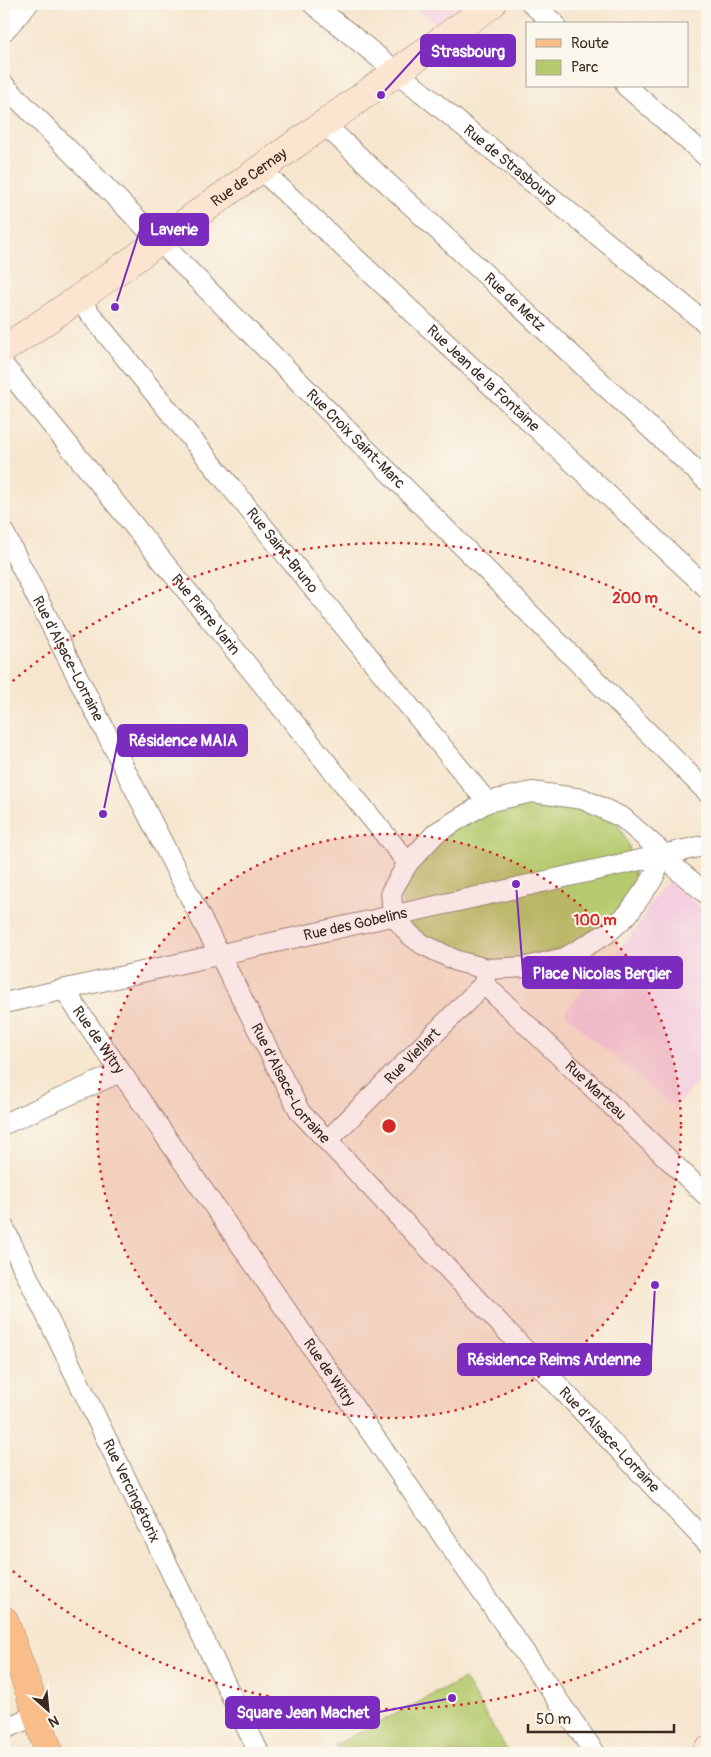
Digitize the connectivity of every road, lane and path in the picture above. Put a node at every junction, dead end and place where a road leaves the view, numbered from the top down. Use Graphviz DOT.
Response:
graph roads {
  1 [pos="28,4"];
  2 [pos="313,4"];
  3 [pos="492,4"];
  4 [pos="532,4"];
  5 [pos="553,22"];
  6 [pos="4,31"];
  7 [pos="396,72"];
  8 [pos="4,85"];
  9 [pos="628,88"];
  10 [pos="324,124"];
  11 [pos="707,157"];
  12 [pos="261,168"];
  13 [pos="158,242"];
  14 [pos="78,298"];
  15 [pos="707,324"];
  16 [pos="4,349"];
  17 [pos="4,366"];
  18 [pos="707,481"];
  19 [pos="4,533"];
  20 [pos="707,588"];
  21 [pos="707,792"];
  22 [pos="487,802"];
  23 [pos="707,845"];
  24 [pos="664,854"];
  25 [pos="408,863"];
  26 [pos="707,894"];
  27 [pos="393,916"];
  28 [pos="221,954"];
  29 [pos="486,976"];
  30 [pos="65,990"];
  31 [pos="4,1003"];
  32 [pos="120,1072"];
  33 [pos="4,1124"];
  34 [pos="328,1140"];
  35 [pos="707,1196"];
  36 [pos="4,1228"];
  37 [pos="707,1543"];
  38 [pos="4,1620"];
  39 [pos="37,1715"];
  40 [pos="4,1729"];
  41 [pos="49,1753"];
  42 [pos="259,1753"];
  43 [pos="595,1753"];
  1 -- 6 [label="street"];
  2 -- 7 [label="street, Rue de Strasbourg"];
  3 -- 7 [label="main road, Rue de Cernay"];
  4 -- 5 [label="street"];
  7 -- 10 [label="main road, Rue de Cernay"];
  7 -- 15 [label="street, Rue de Strasbourg"];
  8 -- 13 [label="street, Rue Croix Saint-Marc"];
  9 -- 11 [label="street"];
  10 -- 12 [label="main road, Rue de Cernay"];
  10 -- 18 [label="street, Rue de Metz"];
  12 -- 13 [label="main road, Rue de Cernay"];
  12 -- 20 [label="street, Rue Jean de la Fontaine"];
  13 -- 14 [label="main road, Rue de Cernay"];
  13 -- 21 [label="street, Rue Croix Saint-Marc"];
  14 -- 16 [label="main road, Rue de Cernay"];
  14 -- 22 [label="street, Rue Saint-Bruno"];
  17 -- 25 [label="street, Rue Pierre Varin"];
  19 -- 28 [label="street, Rue d'Alsace-Lorraine"];
  22 -- 24 [label="street"];
  22 -- 25 [label="street"];
  23 -- 24 [label="street, Rue des Gobelins"];
  24 -- 26 [label="street"];
  24 -- 27 [label="street, Rue des Gobelins"];
  24 -- 29 [label="street"];
  25 -- 27 [label="street"];
  27 -- 28 [label="street, Rue des Gobelins"];
  27 -- 29 [label="street"];
  28 -- 30 [label="street, Rue des Gobelins"];
  28 -- 34 [label="street, Rue d'Alsace-Lorraine"];
  29 -- 34 [label="street, Rue Viellart"];
  29 -- 35 [label="street, Rue Marteau"];
  30 -- 31 [label="street, Rue des Gobelins"];
  30 -- 32 [label="street, Rue de Witry"];
  32 -- 33 [label="street"];
  32 -- 43 [label="street, Rue de Witry"];
  34 -- 37 [label="street, Rue d'Alsace-Lorraine"];
  36 -- 42 [label="street, Rue Vercingétorix"];
  38 -- 39 [label="main road"];
  39 -- 40 [label="street"];
  39 -- 41 [label="main road"];
}
